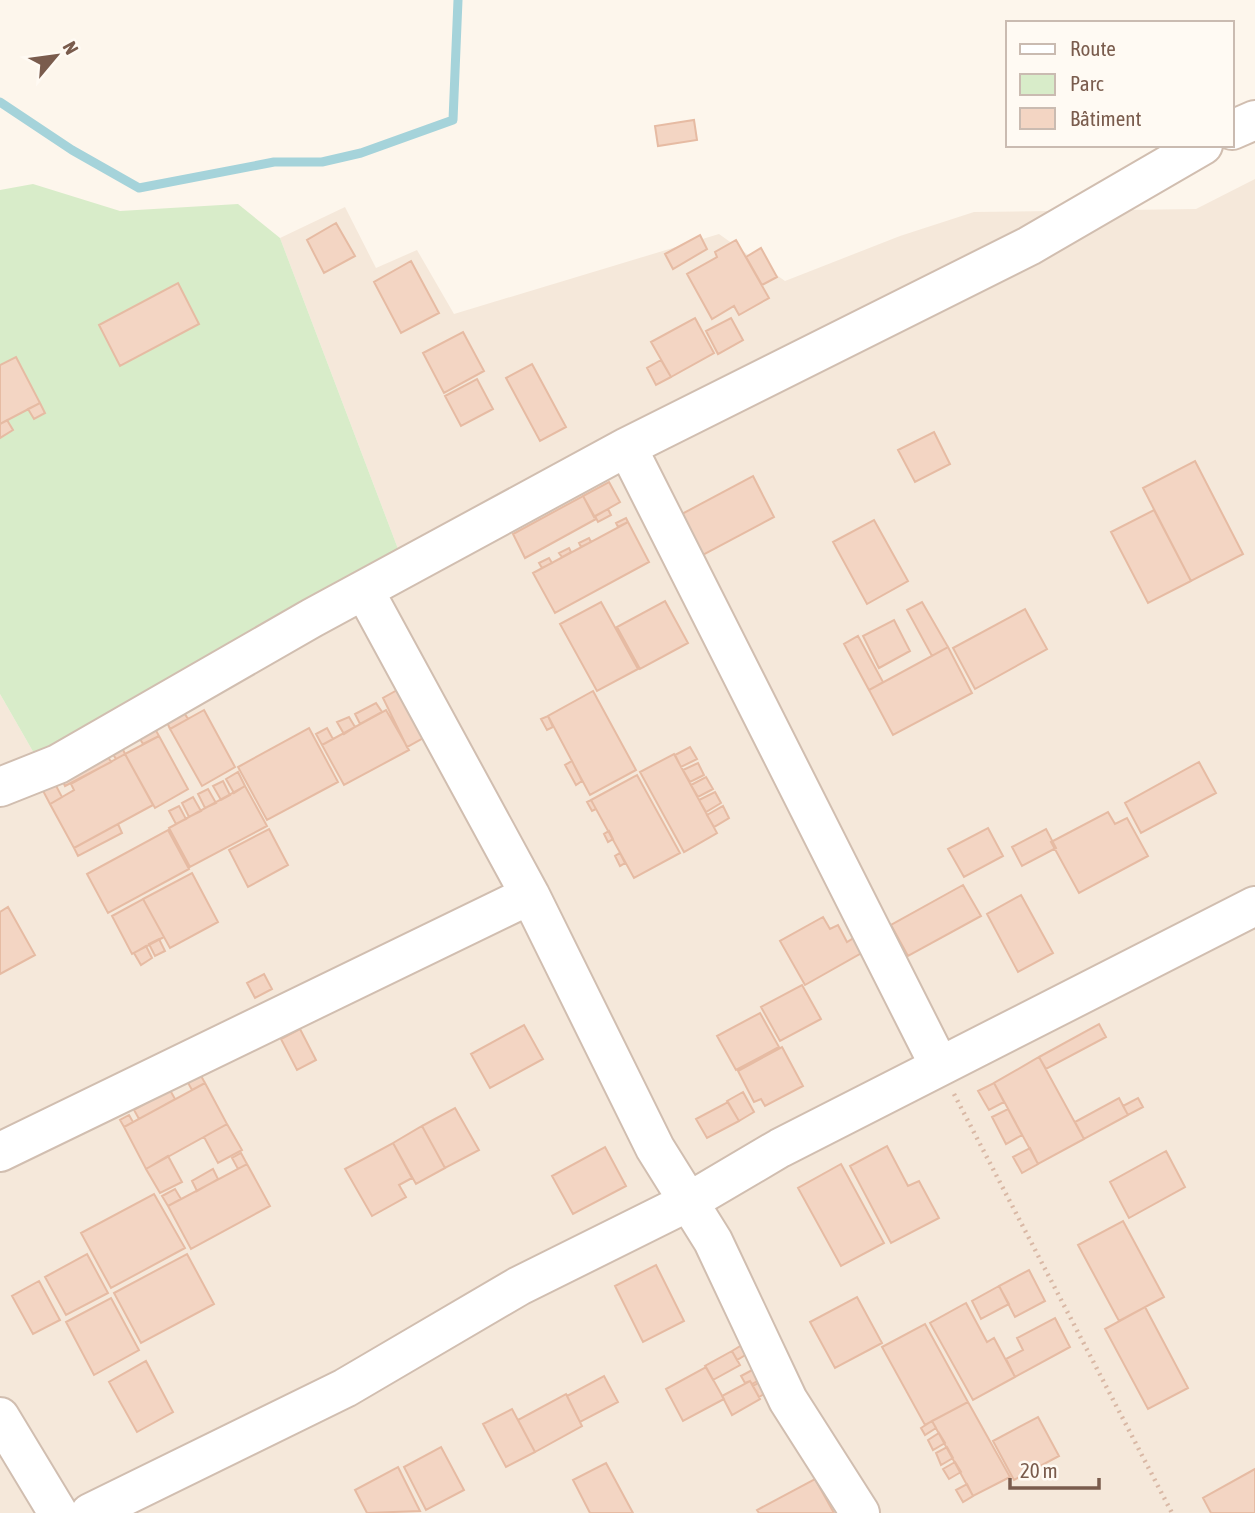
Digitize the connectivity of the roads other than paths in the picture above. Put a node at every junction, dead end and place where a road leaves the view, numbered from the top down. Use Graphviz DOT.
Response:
graph roads {
  1 [pos="1255,120"];
  2 [pos="1234,130"];
  3 [pos="1200,147"];
  4 [pos="627,447"];
  5 [pos="363,590"];
  6 [pos="0,787"];
  7 [pos="530,895"];
  8 [pos="1255,906"];
  9 [pos="939,1065"];
  10 [pos="0,1152"];
  11 [pos="690,1201"];
  12 [pos="0,1417"];
  13 [pos="58,1513"];
  14 [pos="90,1513"];
  15 [pos="860,1513"];
  1 -- 2 [label="street"];
  3 -- 4 [label="street"];
  4 -- 5 [label="street"];
  4 -- 9 [label="street"];
  5 -- 6 [label="street"];
  5 -- 7 [label="street"];
  7 -- 10 [label="street"];
  7 -- 11 [label="street"];
  8 -- 9 [label="street"];
  9 -- 11 [label="street"];
  11 -- 14 [label="street"];
  11 -- 15 [label="street"];
  12 -- 13 [label="street"];
}
